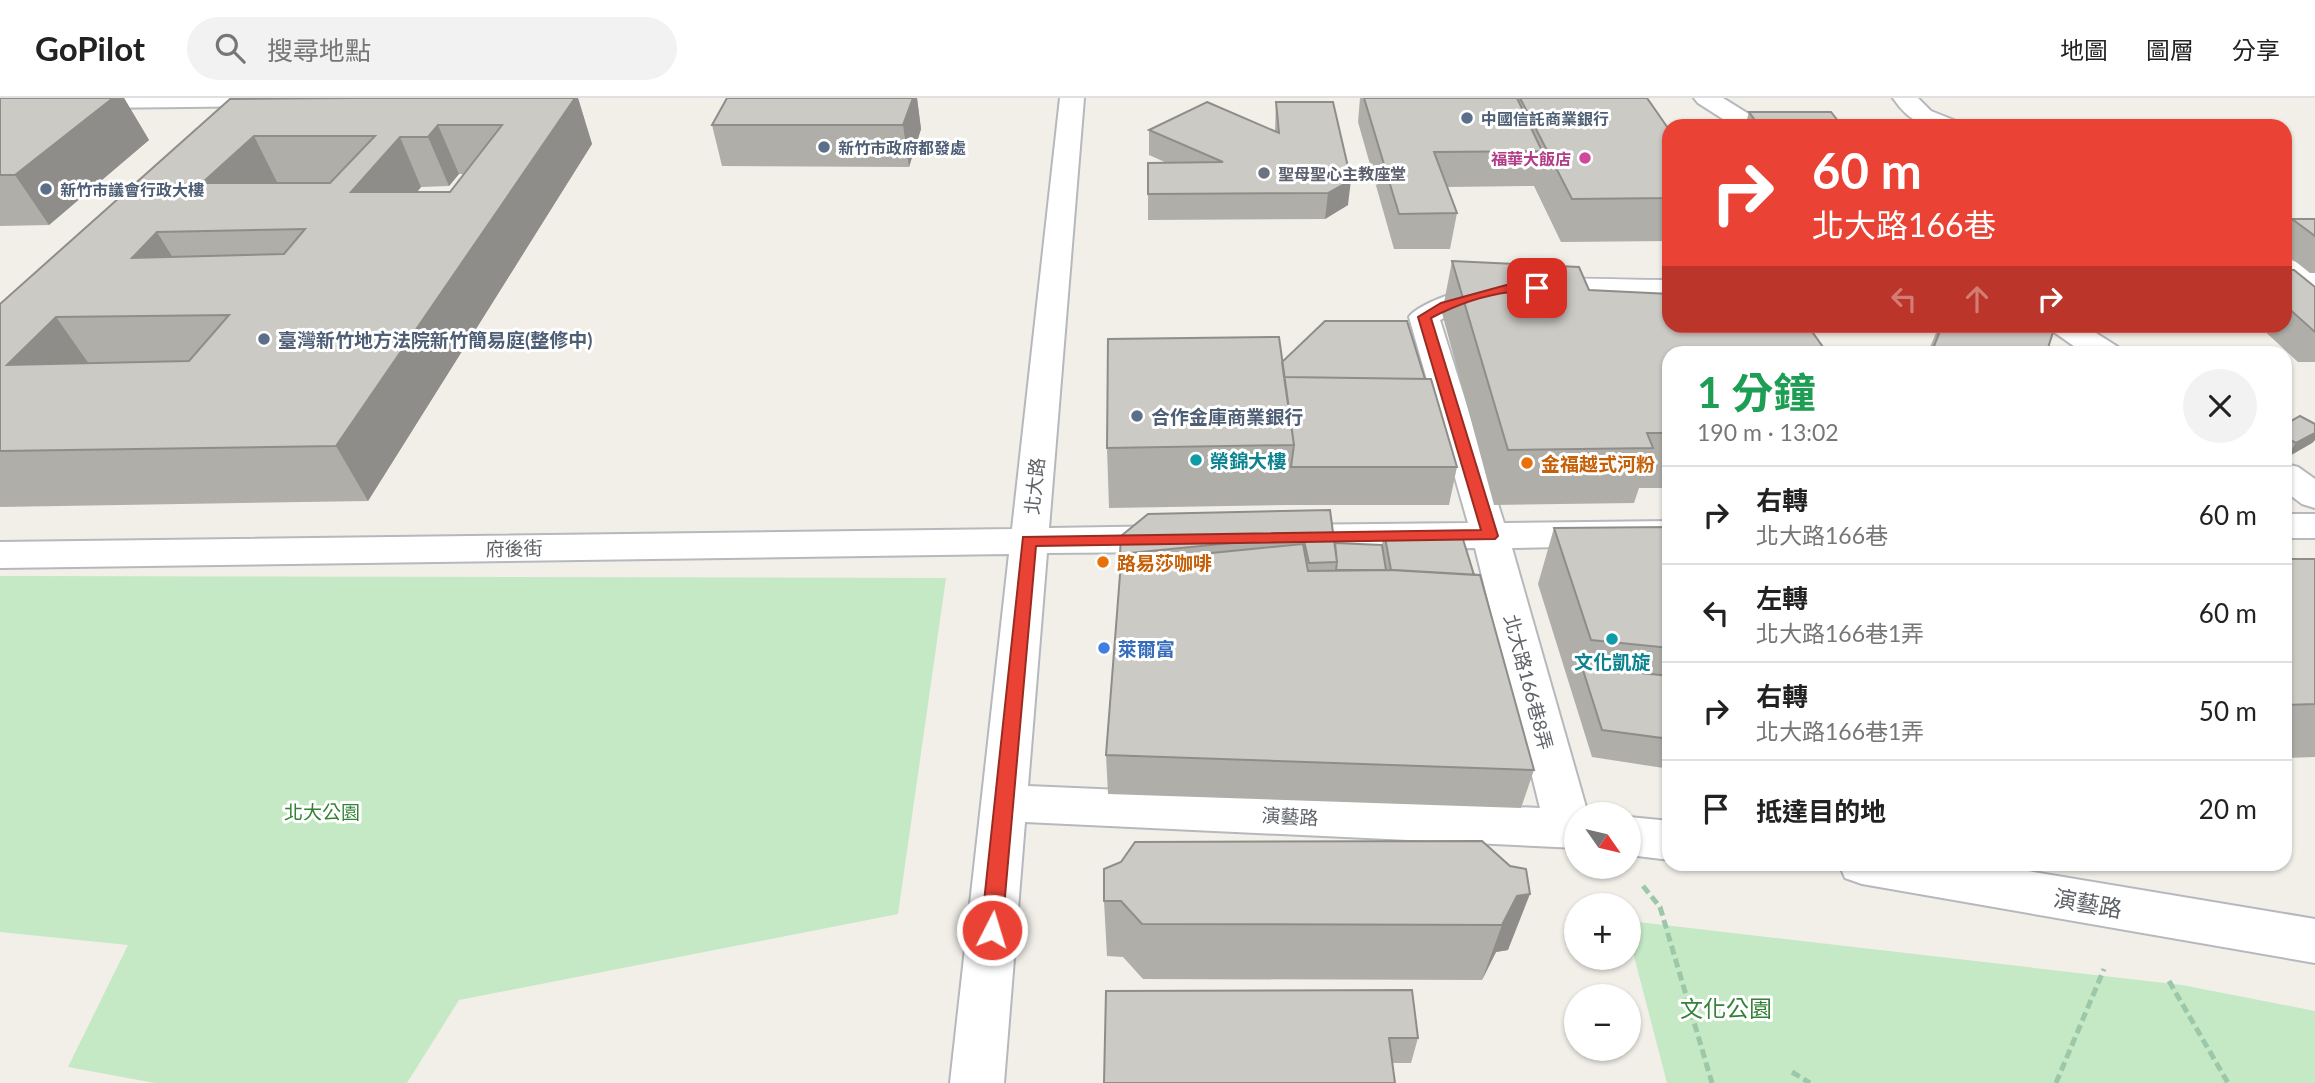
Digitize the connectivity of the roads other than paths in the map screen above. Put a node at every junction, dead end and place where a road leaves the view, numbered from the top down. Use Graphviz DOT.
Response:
graph roads {
  1 [pos="1072,98"];
  2 [pos="1706,98"];
  3 [pos="1905,98"];
  4 [pos="245,99"];
  5 [pos="304,99"];
  6 [pos="0,102"];
  7 [pos="44,102"];
  8 [pos="1740,119"];
  9 [pos="1930,119"];
  10 [pos="221,121"];
  11 [pos="7,126"];
  12 [pos="2292,270"];
  13 [pos="2315,280"];
  14 [pos="1662,289"];
  15 [pos="2076,333"];
  16 [pos="2095,346"];
  17 [pos="2292,526"];
  18 [pos="2315,526"];
  19 [pos="1662,533"];
  20 [pos="1490,536"];
  21 [pos="1252,538"];
  22 [pos="1210,539"];
  23 [pos="1029,541"];
  24 [pos="0,555"];
  25 [pos="1564,802"];
  26 [pos="1004,803"];
  27 [pos="1564,829"];
  28 [pos="1662,844"];
  29 [pos="1642,852"];
  30 [pos="1903,871"];
  31 [pos="2315,941"];
  32 [pos="977,1083"];
  1 -- 23 [label="street, 北大路"];
  2 -- 8 [label="street"];
  3 -- 9 [label="street"];
  4 -- 5 [label="street"];
  4 -- 7 [label="street"];
  4 -- 10 [label="street"];
  6 -- 7 [label="street"];
  7 -- 11 [label="street"];
  12 -- 13 [label="street"];
  14 -- 20 [label="street, 北大路166巷8弄"];
  15 -- 16 [label="street"];
  17 -- 18 [label="street"];
  19 -- 20 [label="street"];
  20 -- 21 [label="street"];
  20 -- 25 [label="street, 北大路166巷8弄"];
  22 -- 23 [label="street, 府後街"];
  23 -- 24 [label="street, 府後街"];
  23 -- 26 [label="street, 北大路"];
  26 -- 27 [label="street, 演藝路"];
  26 -- 32 [label="street, 北大路"];
  28 -- 29 [label="street"];
  30 -- 31 [label="street, 演藝路"];
}
